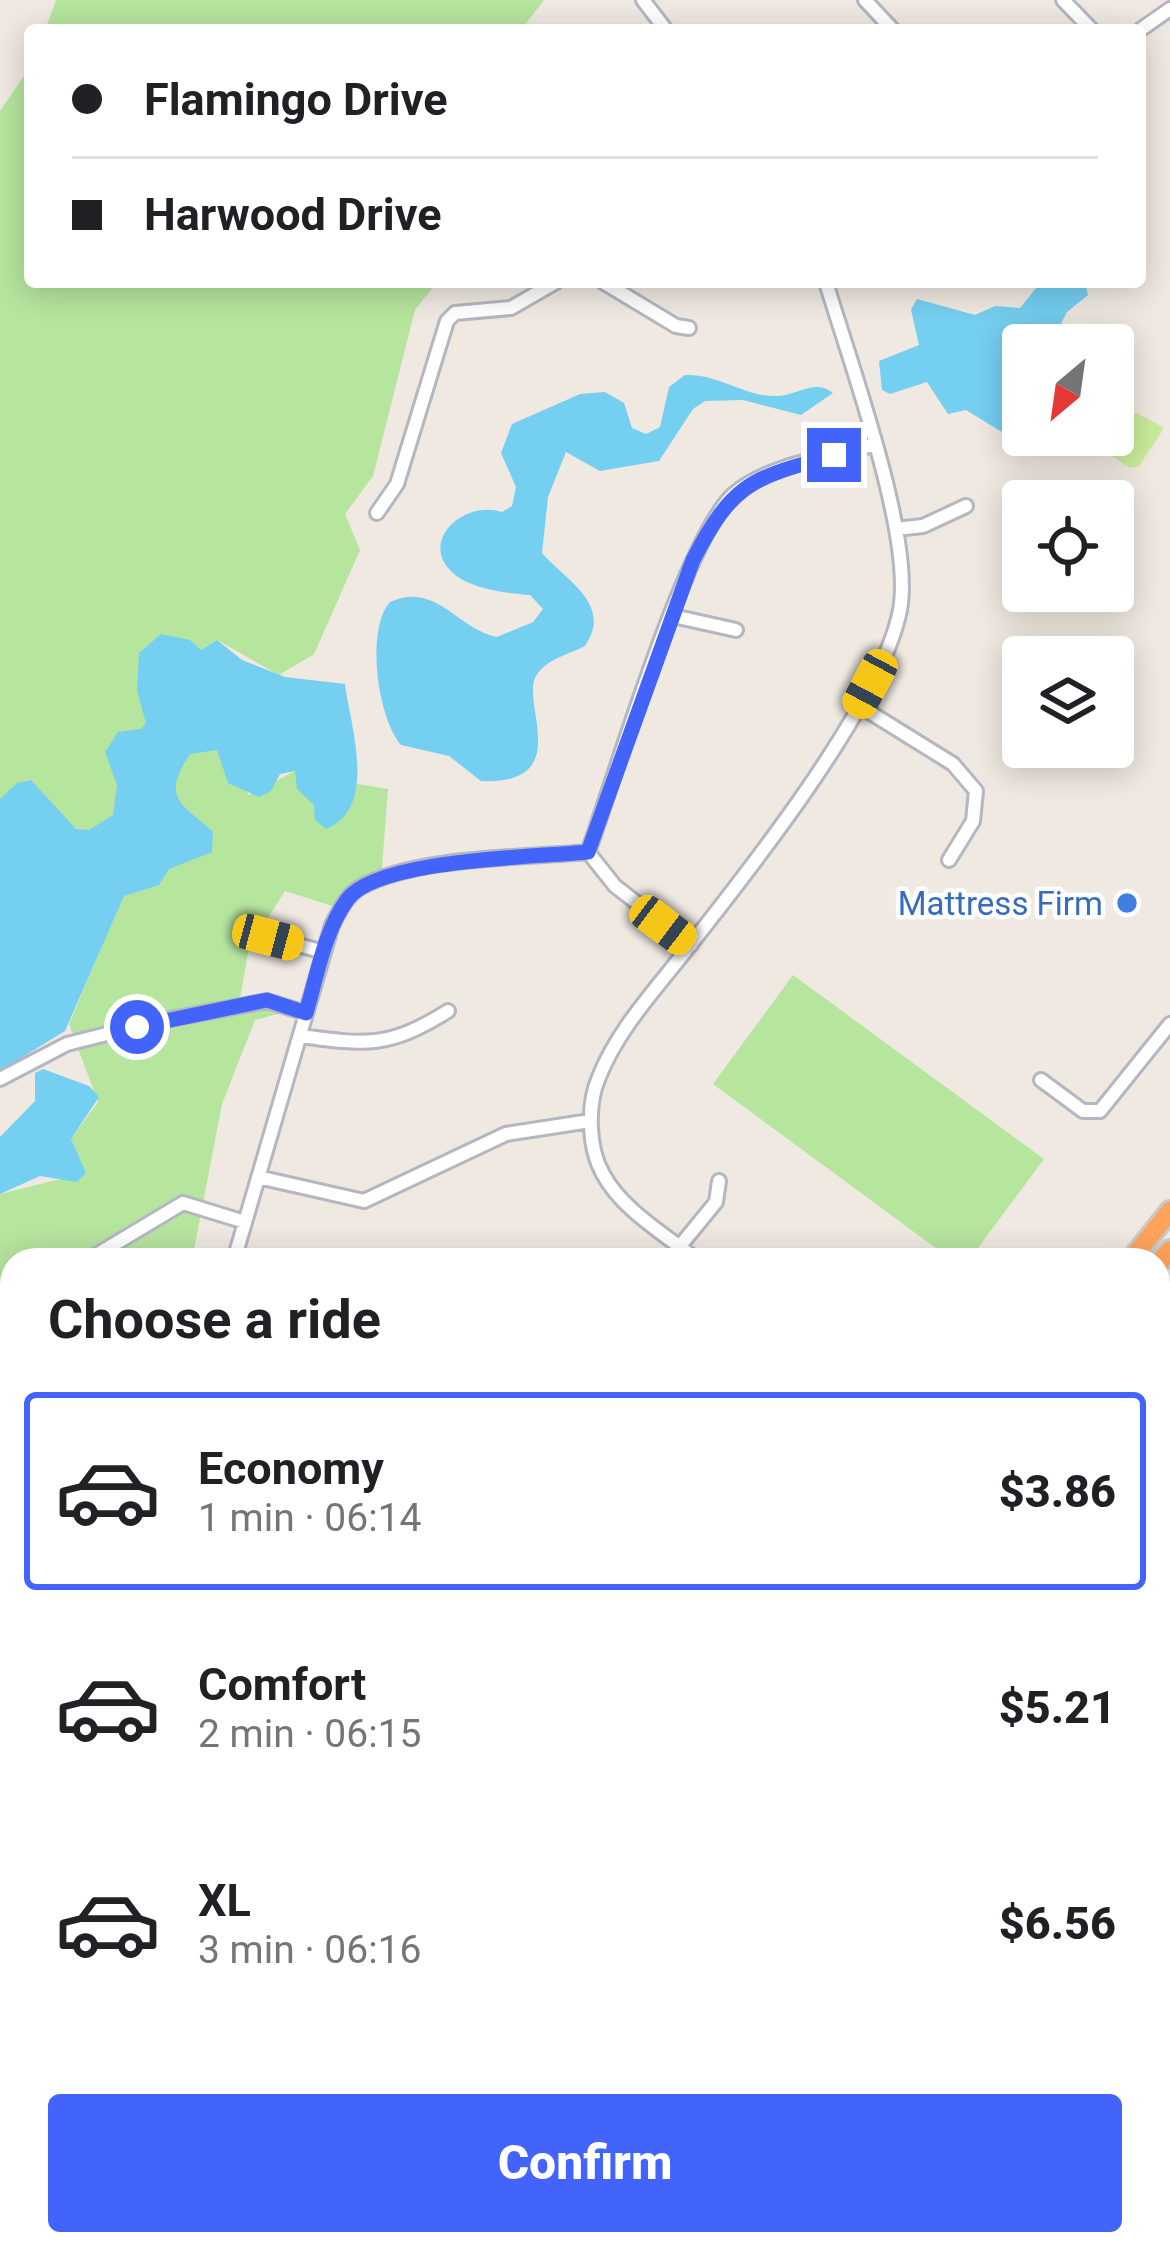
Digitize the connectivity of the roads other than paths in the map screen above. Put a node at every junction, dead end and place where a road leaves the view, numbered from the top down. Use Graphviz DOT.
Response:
graph roads {
  1 [pos="643,0"];
  2 [pos="865,0"];
  3 [pos="1063,0"];
  4 [pos="661,24"];
  5 [pos="887,24"];
  6 [pos="1087,24"];
  7 [pos="546,288"];
  8 [pos="613,288"];
  9 [pos="828,288"];
  10 [pos="689,328"];
  11 [pos="873,445"];
  12 [pos="966,506"];
  13 [pos="377,514"];
  14 [pos="896,529"];
  15 [pos="673,616"];
  16 [pos="736,630"];
  17 [pos="858,705"];
  18 [pos="588,852"];
  19 [pos="950,860"];
  20 [pos="250,932"];
  21 [pos="691,945"];
  22 [pos="324,952"];
  23 [pos="448,1011"];
  24 [pos="306,1013"];
  25 [pos="1170,1024"];
  26 [pos="300,1036"];
  27 [pos="0,1079"];
  28 [pos="1041,1080"];
  29 [pos="590,1120"];
  30 [pos="258,1177"];
  31 [pos="719,1181"];
  32 [pos="1170,1211"];
  33 [pos="245,1222"];
  34 [pos="680,1246"];
  35 [pos="108,1248"];
  36 [pos="237,1248"];
  37 [pos="682,1248"];
  38 [pos="1140,1248"];
  1 -- 4 [label="street"];
  2 -- 5 [label="street"];
  3 -- 6 [label="street"];
  7 -- 13 [label="street"];
  8 -- 10 [label="street"];
  9 -- 11 [label="street"];
  11 -- 14 [label="street"];
  11 -- 15 [label="street"];
  12 -- 14 [label="street"];
  14 -- 17 [label="street"];
  15 -- 16 [label="street"];
  15 -- 18 [label="street"];
  17 -- 19 [label="street"];
  17 -- 21 [label="street"];
  18 -- 21 [label="street"];
  18 -- 22 [label="street"];
  20 -- 22 [label="street"];
  21 -- 29 [label="street"];
  22 -- 24 [label="street"];
  23 -- 26 [label="street"];
  24 -- 26 [label="street"];
  24 -- 27 [label="street"];
  25 -- 28 [label="street"];
  26 -- 30 [label="street"];
  29 -- 30 [label="street"];
  29 -- 34 [label="street"];
  30 -- 33 [label="street"];
  31 -- 34 [label="street"];
  32 -- 38 [label="highway"];
  33 -- 35 [label="street"];
  33 -- 36 [label="street"];
  34 -- 37 [label="street"];
}
